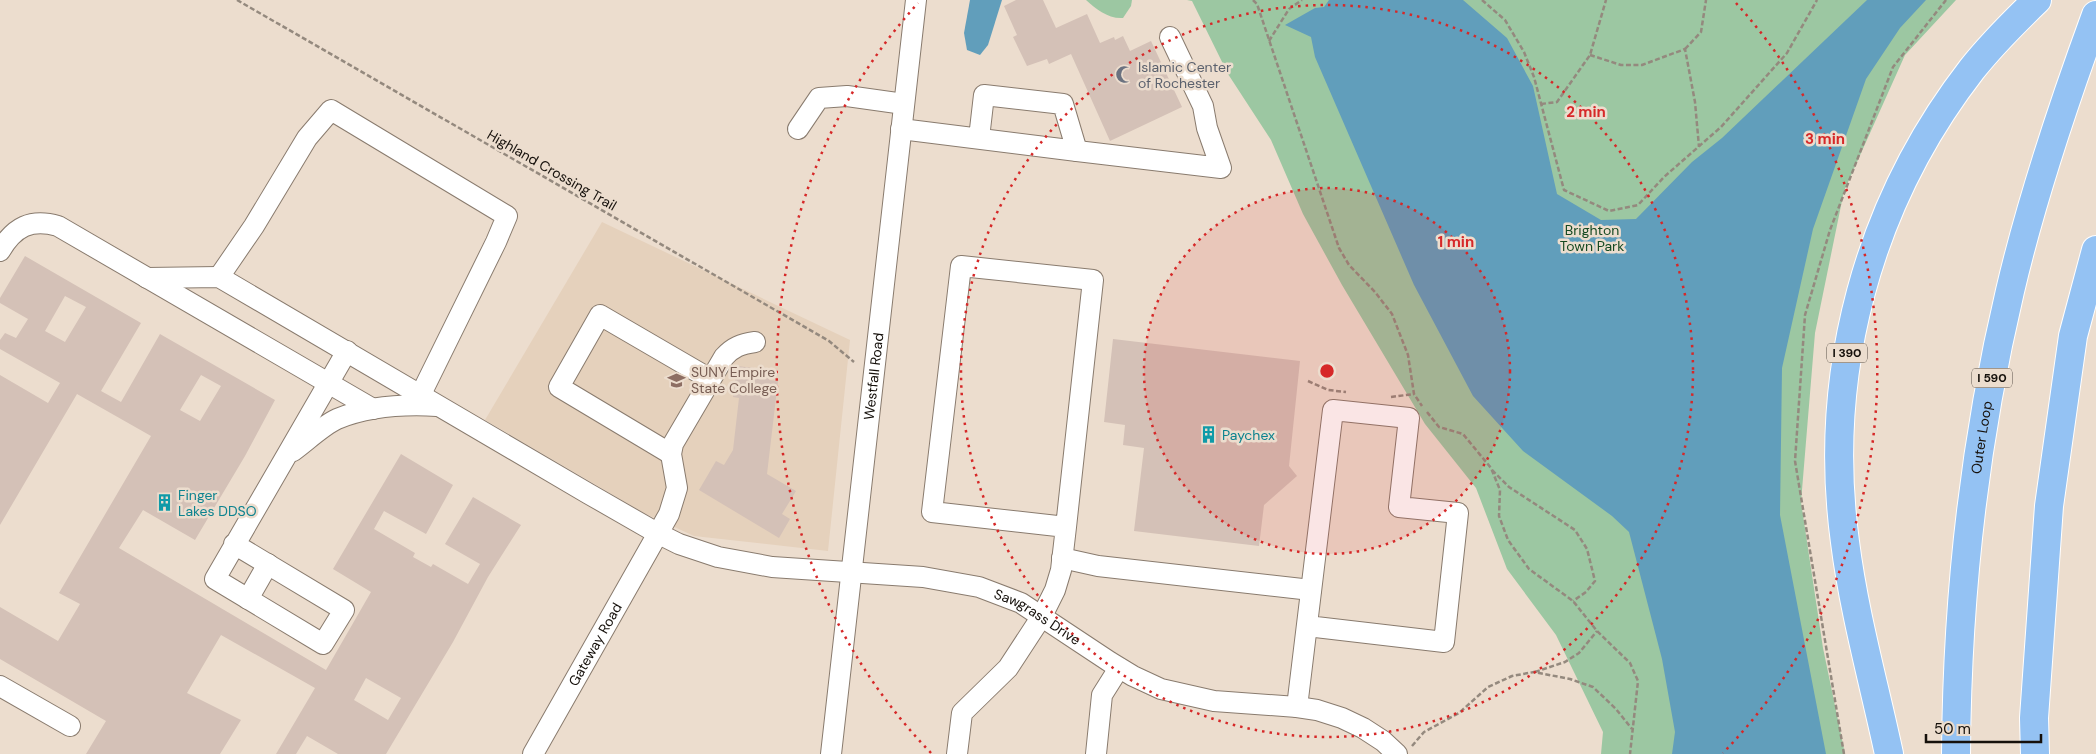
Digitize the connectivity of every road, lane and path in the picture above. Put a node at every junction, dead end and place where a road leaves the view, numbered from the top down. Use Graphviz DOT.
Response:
graph roads {
  1 [pos="237,0"];
  2 [pos="916,0"];
  3 [pos="1253,0"];
  4 [pos="1302,0"];
  5 [pos="1482,0"];
  6 [pos="1606,0"];
  7 [pos="1706,0"];
  8 [pos="1817,0"];
  9 [pos="2036,1"];
  10 [pos="2096,15"];
  11 [pos="1170,37"];
  12 [pos="1268,41"];
  13 [pos="1686,49"];
  14 [pos="1590,55"];
  15 [pos="904,104"];
  16 [pos="1542,104"];
  17 [pos="798,129"];
  18 [pos="901,129"];
  19 [pos="979,138"];
  20 [pos="1699,147"];
  21 [pos="1077,151"];
  22 [pos="2096,250"];
  23 [pos="0,251"];
  24 [pos="220,277"];
  25 [pos="147,278"];
  26 [pos="755,342"];
  27 [pos="347,351"];
  28 [pos="854,362"];
  29 [pos="710,379"];
  30 [pos="1308,381"];
  31 [pos="329,383"];
  32 [pos="1348,392"];
  33 [pos="421,394"];
  34 [pos="1414,394"];
  35 [pos="1386,398"];
  36 [pos="442,407"];
  37 [pos="373,409"];
  38 [pos="671,454"];
  39 [pos="284,458"];
  40 [pos="1491,468"];
  41 [pos="1066,527"];
  42 [pos="657,534"];
  43 [pos="234,544"];
  44 [pos="1062,558"];
  45 [pos="268,564"];
  46 [pos="852,572"];
  47 [pos="1311,590"];
  48 [pos="248,599"];
  49 [pos="1573,601"];
  50 [pos="1042,616"];
  51 [pos="1307,626"];
  52 [pos="1597,631"];
  53 [pos="1119,668"];
  54 [pos="1534,672"];
  55 [pos="0,686"];
  56 [pos="1297,707"];
  57 [pos="70,726"];
  58 [pos="1633,730"];
  59 [pos="1402,752"];
  60 [pos="533,754"];
  61 [pos="831,754"];
  62 [pos="957,754"];
  63 [pos="1096,754"];
  64 [pos="1630,754"];
  65 [pos="1889,754"];
  66 [pos="1956,754"];
  67 [pos="2034,754"];
  1 -- 28 [label="path, Highland Crossing Trail"];
  2 -- 15 [label="street, Westfall Road"];
  3 -- 12 [label="path"];
  4 -- 12 [label="path"];
  5 -- 16 [label="path"];
  6 -- 14 [label="path"];
  7 -- 13 [label="path"];
  8 -- 20 [label="path"];
  9 -- 65 [label="highway, I 390"];
  10 -- 66 [label="highway, Outer Loop / I 590"];
  11 -- 21 [label="street"];
  12 -- 34 [label="path"];
  13 -- 14 [label="path"];
  13 -- 20 [label="path"];
  14 -- 16 [label="path"];
  15 -- 17 [label="street"];
  15 -- 18 [label="street, Westfall Road"];
  16 -- 20 [label="path"];
  18 -- 19 [label="street"];
  18 -- 46 [label="street, Westfall Road"];
  19 -- 21 [label="street"];
  19 -- 21 [label="street"];
  22 -- 67 [label="highway"];
  23 -- 25 [label="street"];
  24 -- 25 [label="street"];
  24 -- 27 [label="street, Sawgrass Drive"];
  24 -- 33 [label="street"];
  25 -- 31 [label="street"];
  26 -- 29 [label="street"];
  27 -- 31 [label="street"];
  27 -- 33 [label="street, Sawgrass Drive"];
  29 -- 38 [label="street"];
  29 -- 38 [label="street"];
  30 -- 32 [label="path"];
  31 -- 37 [label="street"];
  31 -- 39 [label="street"];
  33 -- 36 [label="street, Sawgrass Drive"];
  34 -- 35 [label="path"];
  34 -- 40 [label="path"];
  36 -- 37 [label="street"];
  36 -- 42 [label="street, Sawgrass Drive"];
  37 -- 39 [label="street"];
  38 -- 42 [label="street"];
  39 -- 43 [label="street"];
  40 -- 49 [label="path"];
  40 -- 49 [label="path"];
  41 -- 41 [label="street"];
  41 -- 44 [label="street"];
  42 -- 46 [label="street, Sawgrass Drive"];
  42 -- 60 [label="street, Gateway Road"];
  43 -- 45 [label="street"];
  43 -- 48 [label="street"];
  44 -- 47 [label="street"];
  44 -- 50 [label="street"];
  45 -- 48 [label="street"];
  45 -- 48 [label="street"];
  46 -- 50 [label="street, Sawgrass Drive"];
  46 -- 61 [label="street, Westfall Road"];
  47 -- 51 [label="street"];
  47 -- 51 [label="street"];
  49 -- 52 [label="path"];
  50 -- 53 [label="street, Sawgrass Drive"];
  50 -- 62 [label="street"];
  51 -- 56 [label="street"];
  52 -- 54 [label="path"];
  52 -- 58 [label="path"];
  53 -- 56 [label="street, Sawgrass Drive"];
  53 -- 63 [label="street"];
  54 -- 58 [label="path"];
  54 -- 59 [label="path"];
  55 -- 57 [label="street"];
  56 -- 59 [label="street, Sawgrass Drive"];
  58 -- 64 [label="path"];
}
